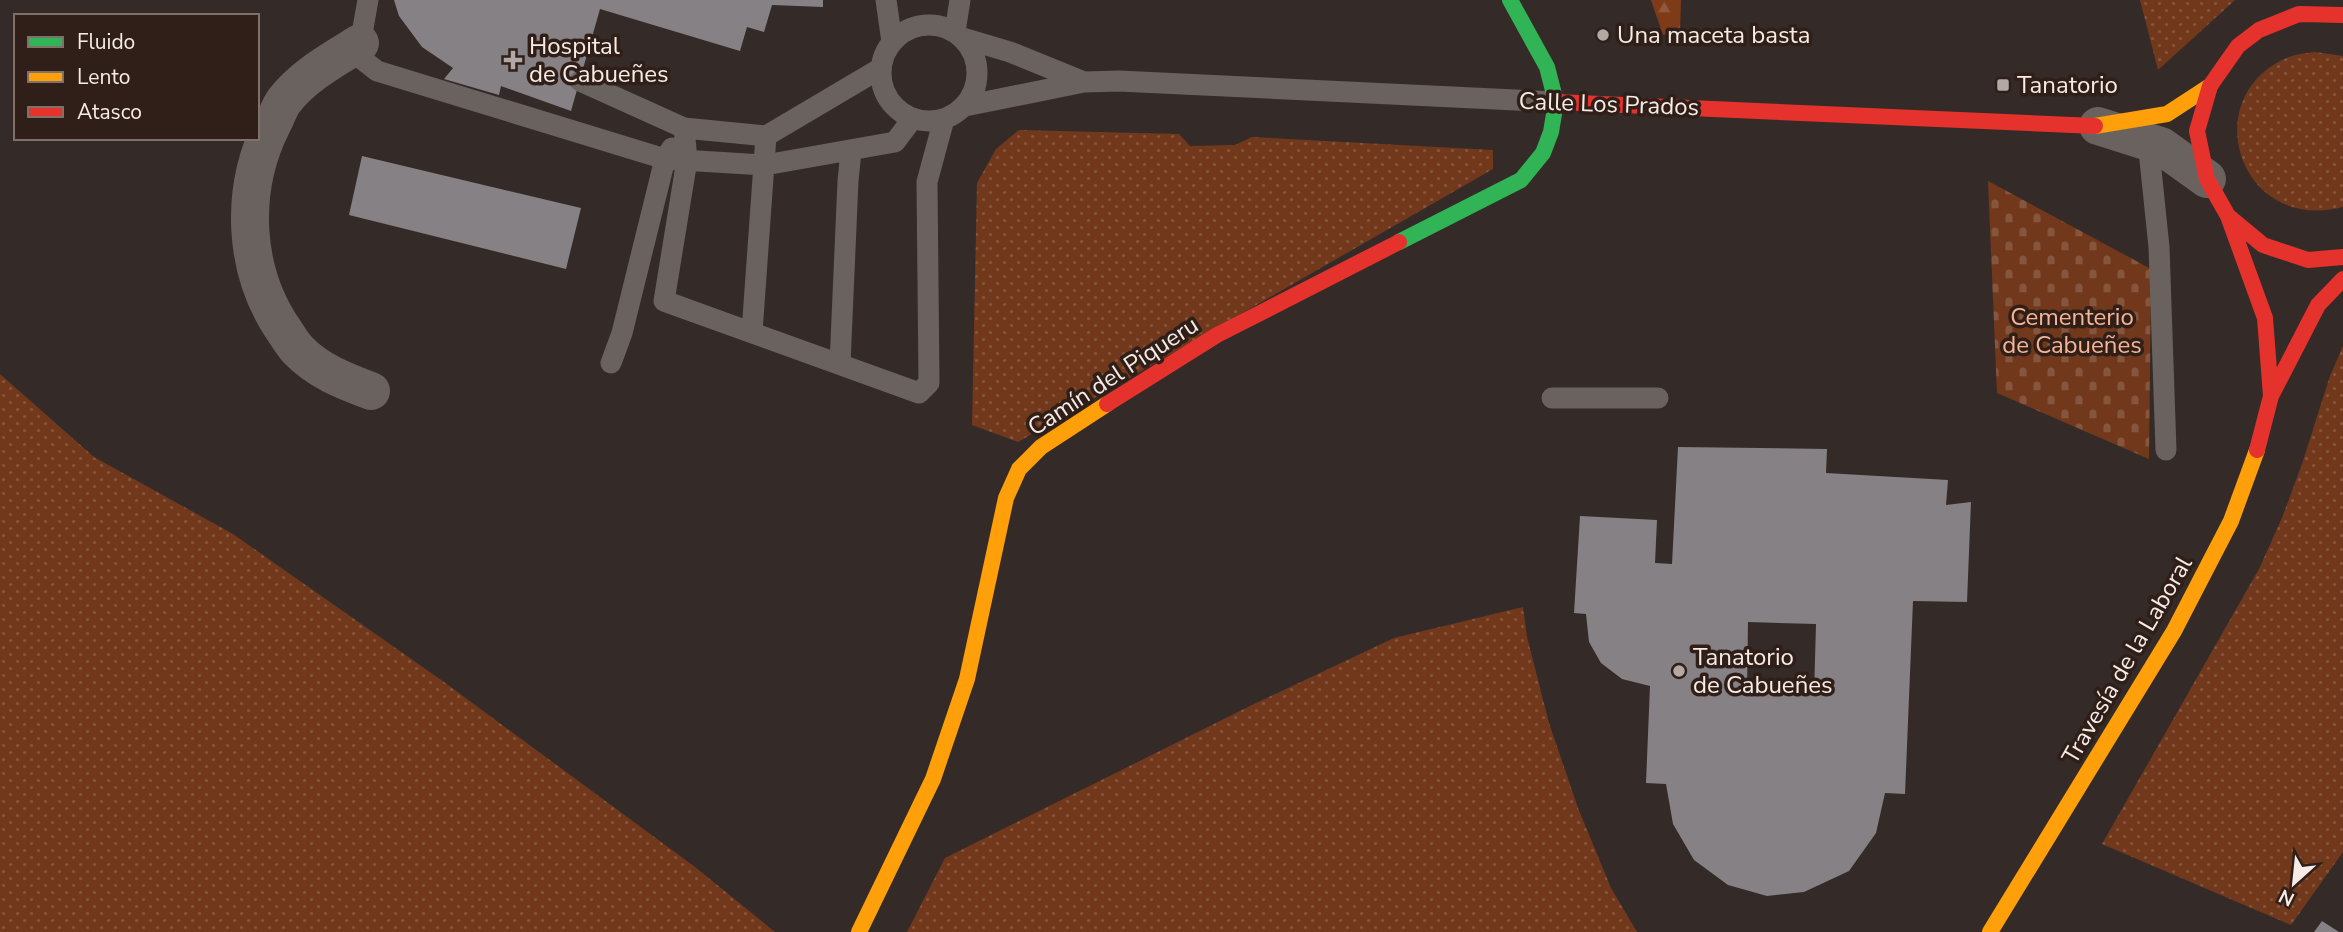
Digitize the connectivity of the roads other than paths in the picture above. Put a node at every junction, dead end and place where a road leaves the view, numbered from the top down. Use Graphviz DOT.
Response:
graph roads {
  1 [pos="368,0"];
  2 [pos="886,0"];
  3 [pos="961,0"];
  4 [pos="1510,0"];
  5 [pos="2343,15"];
  6 [pos="959,35"];
  7 [pos="891,42"];
  8 [pos="360,43"];
  9 [pos="881,68"];
  10 [pos="580,81"];
  11 [pos="1084,82"];
  12 [pos="2210,86"];
  13 [pos="1556,102"];
  14 [pos="965,106"];
  15 [pos="913,118"];
  16 [pos="944,119"];
  17 [pos="2098,126"];
  18 [pos="684,128"];
  19 [pos="766,136"];
  20 [pos="2148,142"];
  21 [pos="851,151"];
  22 [pos="665,159"];
  23 [pos="687,160"];
  24 [pos="765,165"];
  25 [pos="2207,179"];
  26 [pos="2228,216"];
  27 [pos="2343,257"];
  28 [pos="2343,279"];
  29 [pos="752,332"];
  30 [pos="611,363"];
  31 [pos="840,364"];
  32 [pos="371,391"];
  33 [pos="2271,396"];
  34 [pos="1552,398"];
  35 [pos="1658,398"];
  36 [pos="2166,450"];
  37 [pos="859,932"];
  38 [pos="1990,932"];
  1 -- 8 [label="lane"];
  2 -- 7 [label="lane"];
  3 -- 6 [label="lane"];
  4 -- 13 [label="street"];
  5 -- 12 [label="street"];
  6 -- 7 [label="lane"];
  6 -- 11 [label="lane"];
  6 -- 14 [label="lane"];
  7 -- 9 [label="lane"];
  8 -- 22 [label="lane"];
  8 -- 32 [label="street"];
  9 -- 15 [label="lane"];
  9 -- 19 [label="lane"];
  10 -- 18 [label="lane"];
  11 -- 13 [label="lane, Calle Los Prados"];
  11 -- 14 [label="lane"];
  12 -- 17 [label="street, Calle Los Prados"];
  12 -- 25 [label="street"];
  13 -- 17 [label="street, Calle Los Prados"];
  13 -- 37 [label="street, Camín del Piqueru"];
  14 -- 16 [label="lane"];
  15 -- 16 [label="lane"];
  15 -- 21 [label="lane"];
  16 -- 31 [label="lane"];
  17 -- 20 [label="street, Calle Los Prados"];
  18 -- 19 [label="lane"];
  18 -- 22 [label="lane"];
  18 -- 23 [label="lane"];
  19 -- 24 [label="lane"];
  20 -- 25 [label="street, Calle Los Prados"];
  20 -- 36 [label="lane"];
  21 -- 24 [label="lane"];
  21 -- 31 [label="lane"];
  22 -- 23 [label="lane"];
  22 -- 30 [label="lane"];
  23 -- 24 [label="lane"];
  23 -- 29 [label="lane"];
  24 -- 29 [label="lane"];
  25 -- 26 [label="street"];
  26 -- 27 [label="street"];
  26 -- 33 [label="street, Travesía de la Laboral"];
  28 -- 33 [label="street, Travesía de la Laboral"];
  29 -- 31 [label="lane"];
  33 -- 38 [label="street, Travesía de la Laboral"];
  34 -- 35 [label="lane"];
}
